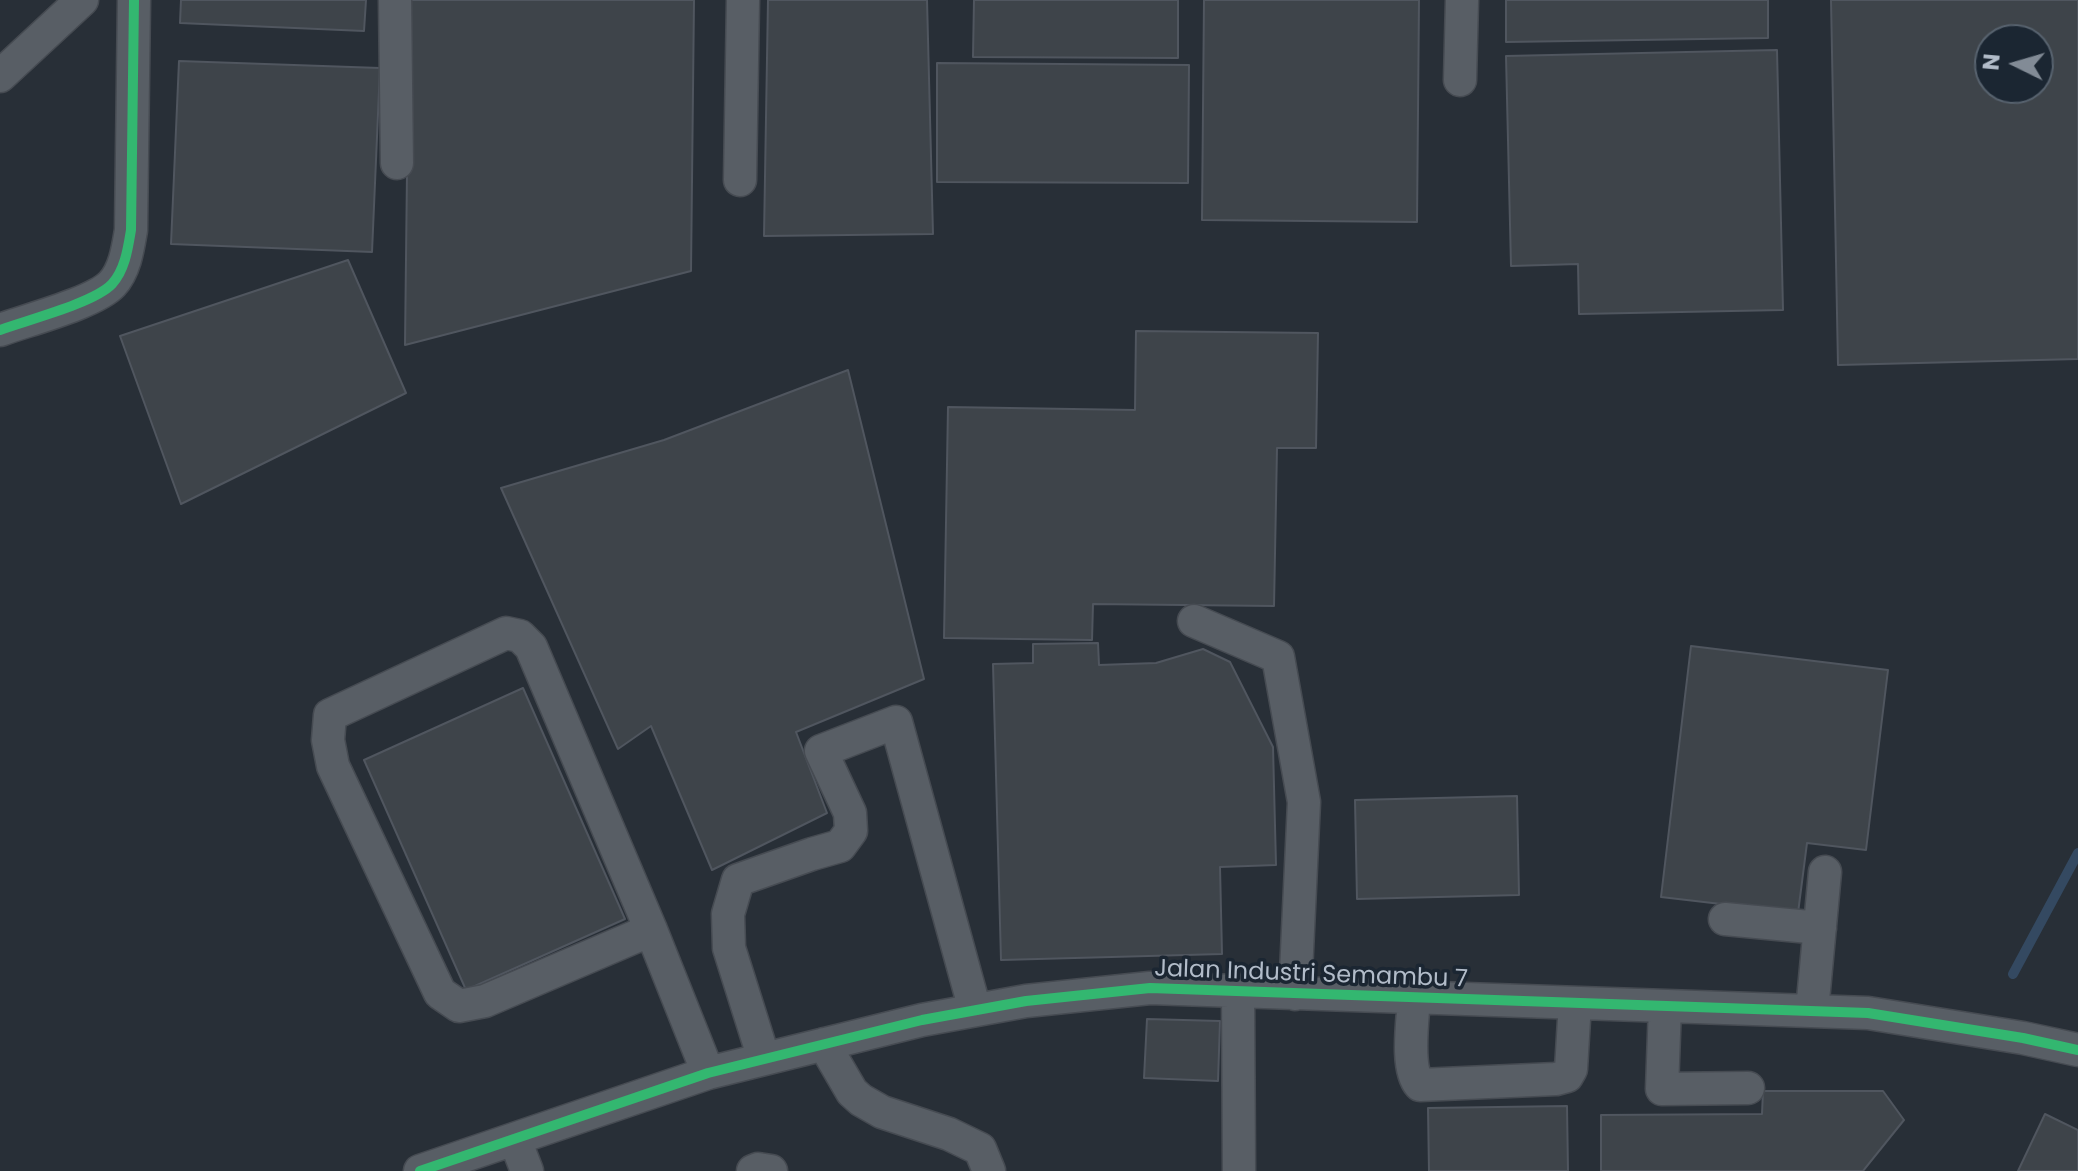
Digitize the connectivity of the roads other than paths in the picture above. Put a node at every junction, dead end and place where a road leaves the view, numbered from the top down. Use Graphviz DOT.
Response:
graph roads {
  1 [pos="82,0"];
  2 [pos="134,0"];
  3 [pos="395,0"];
  4 [pos="743,0"];
  5 [pos="1462,0"];
  6 [pos="0,76"];
  7 [pos="1460,80"];
  8 [pos="397,163"];
  9 [pos="740,180"];
  10 [pos="0,330"];
  11 [pos="1194,621"];
  12 [pos="1825,872"];
  13 [pos="1725,919"];
  14 [pos="1820,928"];
  15 [pos="651,930"];
  16 [pos="1238,990"];
  17 [pos="1295,994"];
  18 [pos="1414,997"];
  19 [pos="1575,1003"];
  20 [pos="1665,1006"];
  21 [pos="975,1010"];
  22 [pos="1812,1011"];
  23 [pos="824,1044"];
  24 [pos="2078,1050"];
  25 [pos="764,1059"];
  26 [pos="708,1073"];
  27 [pos="1748,1088"];
  28 [pos="515,1140"];
  29 [pos="469,1163"];
  30 [pos="420,1171"];
  31 [pos="527,1171"];
  32 [pos="753,1171"];
  33 [pos="771,1171"];
  34 [pos="989,1171"];
  35 [pos="1239,1171"];
  1 -- 6 [label="street"];
  2 -- 10 [label="street"];
  3 -- 8 [label="street"];
  4 -- 9 [label="street"];
  5 -- 7 [label="street"];
  11 -- 17 [label="street"];
  12 -- 14 [label="street"];
  13 -- 14 [label="street"];
  14 -- 22 [label="street"];
  15 -- 15 [label="street"];
  15 -- 26 [label="street"];
  16 -- 17 [label="street, Jalan Industri Semambu 7"];
  16 -- 21 [label="street, Jalan Industri Semambu 7"];
  16 -- 35 [label="street"];
  17 -- 18 [label="street, Jalan Industri Semambu 7"];
  18 -- 19 [label="street, Jalan Industri Semambu 7"];
  18 -- 19 [label="street"];
  19 -- 20 [label="street, Jalan Industri Semambu 7"];
  20 -- 22 [label="street, Jalan Industri Semambu 7"];
  20 -- 27 [label="street"];
  21 -- 23 [label="street, Jalan Industri Semambu 7"];
  21 -- 25 [label="street"];
  22 -- 24 [label="street, Jalan Industri Semambu 7"];
  23 -- 25 [label="street, Jalan Industri Semambu 7"];
  23 -- 34 [label="street"];
  25 -- 26 [label="street, Jalan Industri Semambu 7"];
  26 -- 28 [label="street, Jalan Industri Semambu 7"];
  28 -- 29 [label="street, Jalan Industri Semambu 7"];
  28 -- 31 [label="street"];
  29 -- 30 [label="street, Jalan Industri Semambu 7"];
  32 -- 33 [label="street"];
}
